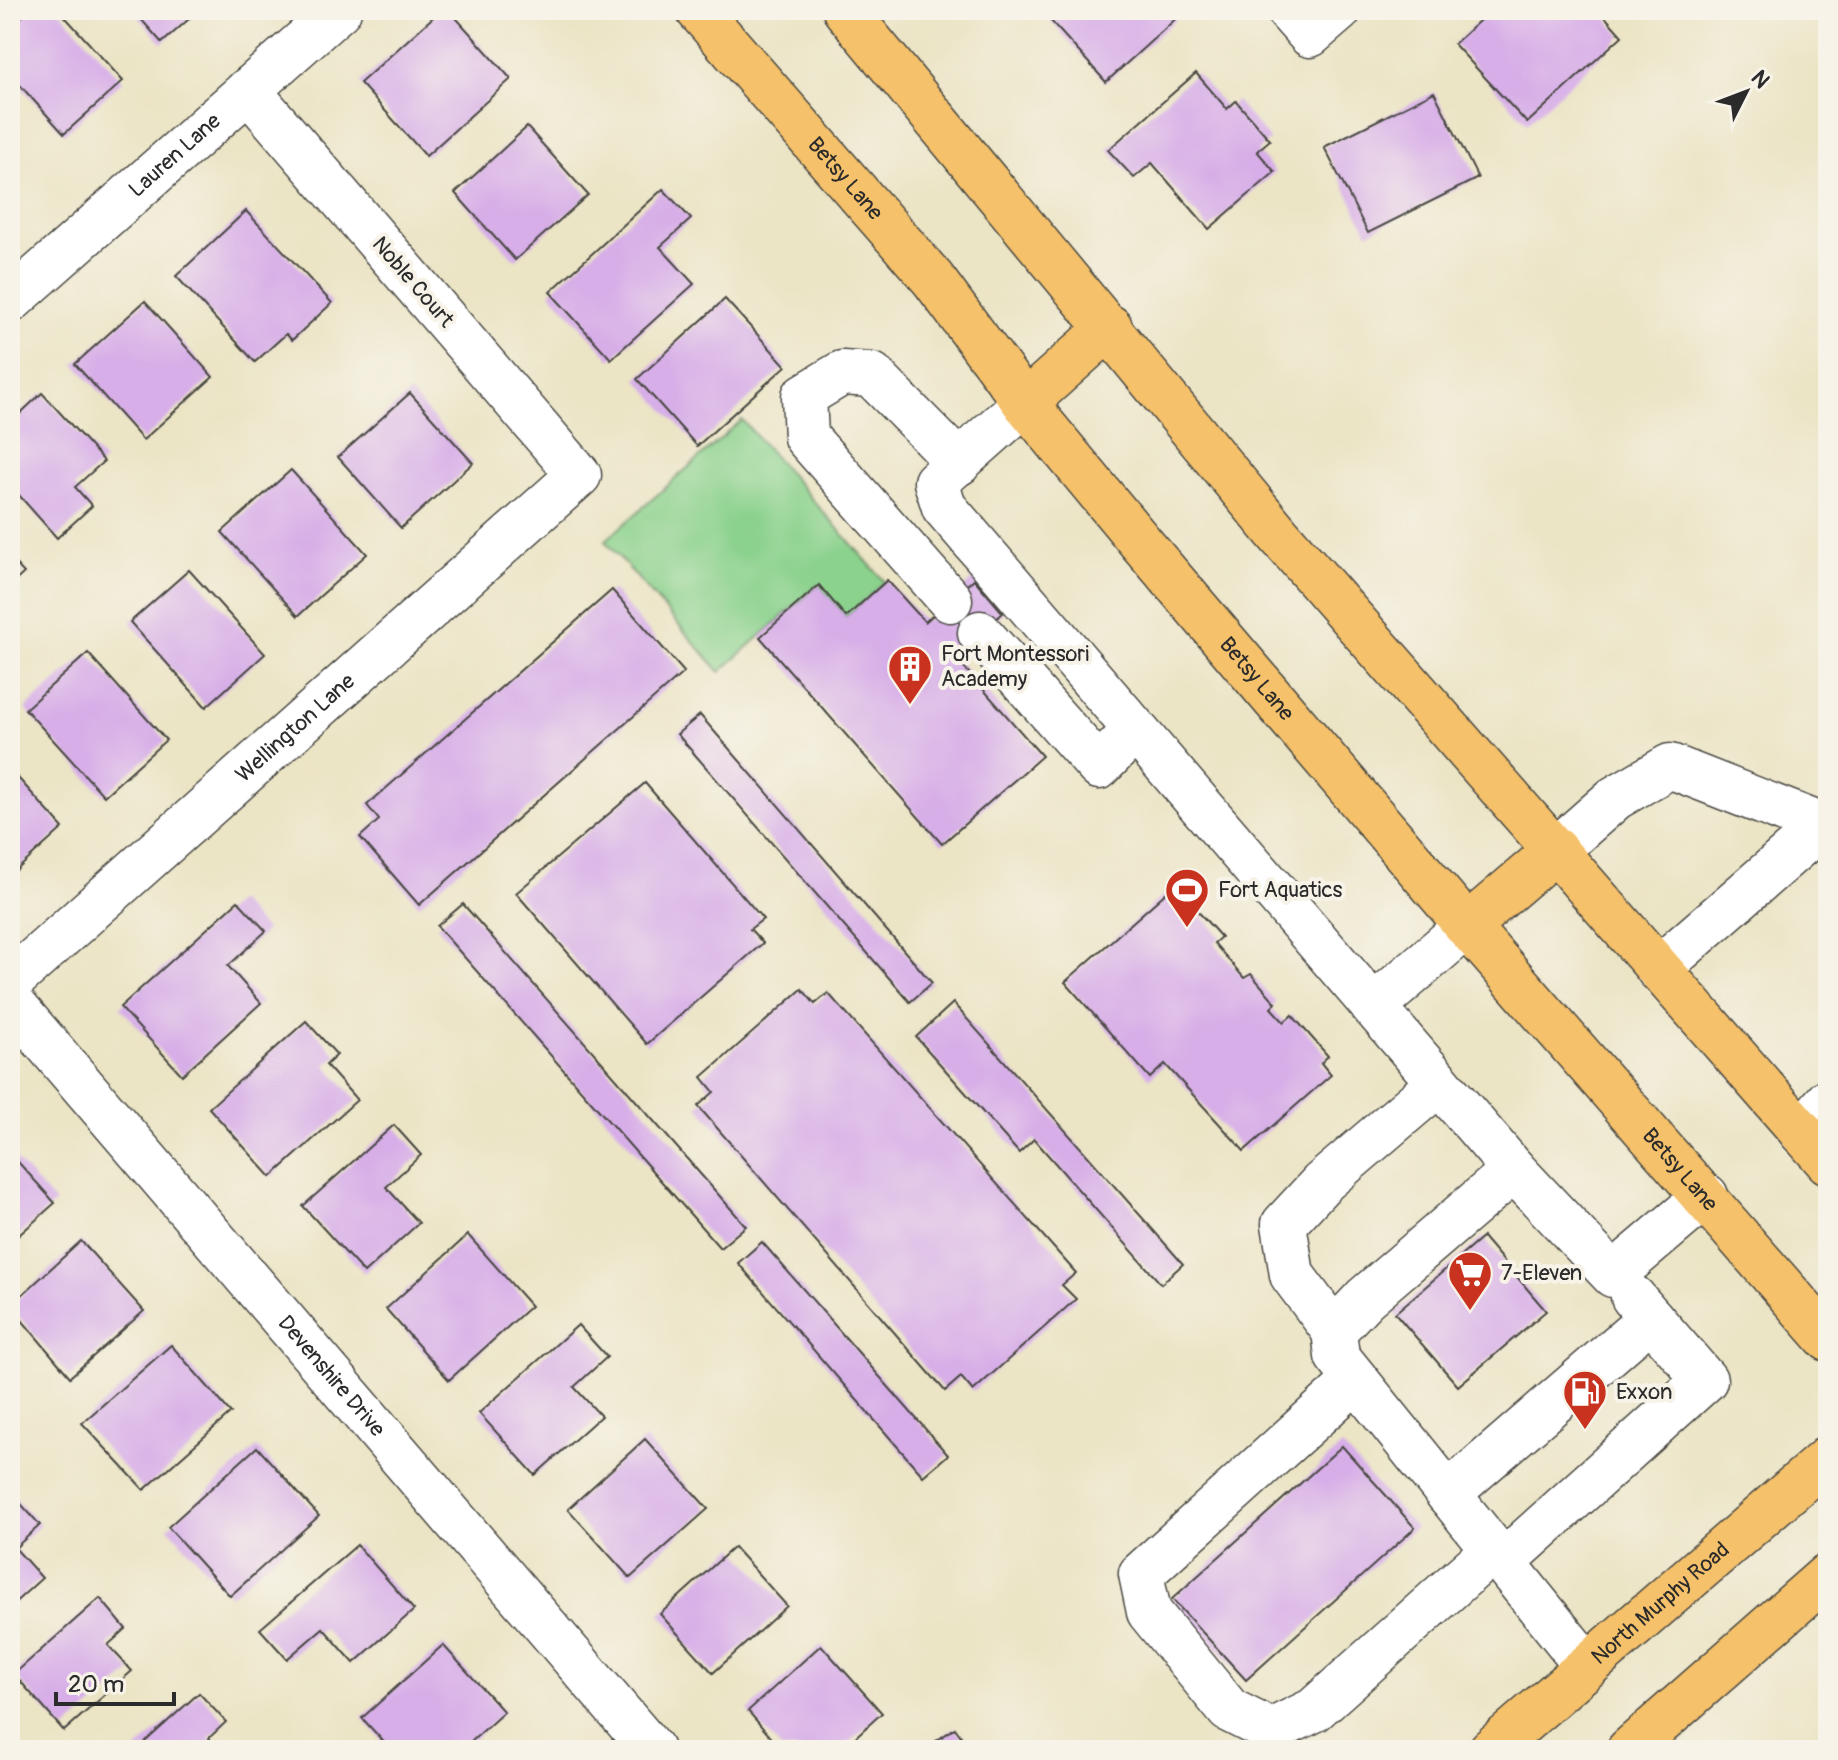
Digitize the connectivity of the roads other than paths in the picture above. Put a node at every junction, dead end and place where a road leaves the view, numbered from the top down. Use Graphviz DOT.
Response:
graph roads {
  1 [pos="339,10"];
  2 [pos="698,10"];
  3 [pos="845,10"];
  4 [pos="248,90"];
  5 [pos="10,301"];
  6 [pos="1110,327"];
  7 [pos="1025,403"];
  8 [pos="959,463"];
  9 [pos="579,475"];
  10 [pos="950,600"];
  11 [pos="980,633"];
  12 [pos="1135,730"];
  13 [pos="1826,827"];
  14 [pos="1556,850"];
  15 [pos="1467,926"];
  16 [pos="1658,969"];
  17 [pos="10,982"];
  18 [pos="10,1001"];
  19 [pos="1373,1007"];
  20 [pos="1439,1083"];
  21 [pos="1819,1131"];
  22 [pos="1514,1170"];
  23 [pos="1706,1196"];
  24 [pos="1613,1275"];
  25 [pos="1651,1318"];
  26 [pos="1334,1331"];
  27 [pos="1828,1339"];
  28 [pos="1356,1380"];
  29 [pos="1828,1458"];
  30 [pos="1448,1494"];
  31 [pos="1498,1556"];
  32 [pos="1828,1575"];
  33 [pos="1587,1666"];
  34 [pos="652,1750"];
  35 [pos="1491,1750"];
  36 [pos="1629,1750"];
  1 -- 4 [label="street, Lauren Lane"];
  2 -- 7 [label="main road, Betsy Lane"];
  3 -- 6 [label="main road"];
  4 -- 5 [label="street, Lauren Lane"];
  4 -- 9 [label="street, Noble Court"];
  6 -- 7 [label="main road"];
  6 -- 14 [label="main road"];
  7 -- 8 [label="street"];
  7 -- 15 [label="main road, Betsy Lane"];
  8 -- 10 [label="street"];
  8 -- 12 [label="street"];
  9 -- 17 [label="street, Wellington Lane"];
  11 -- 12 [label="street"];
  12 -- 19 [label="street"];
  13 -- 14 [label="street"];
  13 -- 16 [label="street"];
  14 -- 15 [label="main road"];
  14 -- 16 [label="main road"];
  15 -- 19 [label="street"];
  15 -- 23 [label="main road, Betsy Lane"];
  16 -- 21 [label="main road"];
  18 -- 34 [label="street, Devenshire Drive"];
  19 -- 20 [label="street"];
  20 -- 22 [label="street"];
  20 -- 26 [label="street"];
  22 -- 24 [label="street"];
  22 -- 26 [label="street"];
  23 -- 24 [label="street"];
  23 -- 27 [label="main road, Betsy Lane"];
  24 -- 25 [label="street"];
  25 -- 30 [label="street"];
  25 -- 31 [label="street"];
  26 -- 28 [label="street"];
  28 -- 30 [label="street"];
  28 -- 31 [label="street"];
  29 -- 33 [label="main road, North Murphy Road"];
  30 -- 31 [label="street"];
  31 -- 33 [label="street"];
  32 -- 36 [label="main road"];
  33 -- 35 [label="main road, North Murphy Road"];
}
